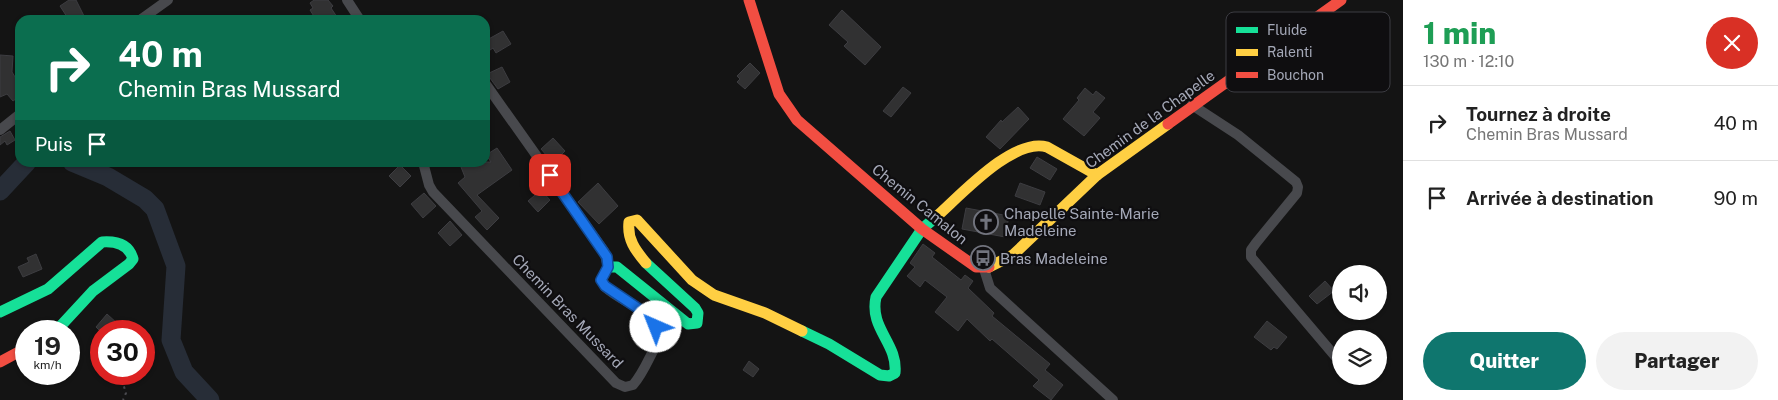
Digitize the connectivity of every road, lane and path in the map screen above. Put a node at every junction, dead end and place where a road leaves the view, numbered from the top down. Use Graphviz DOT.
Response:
graph roads {
  1 [pos="168,0"];
  2 [pos="347,0"];
  3 [pos="749,0"];
  4 [pos="1341,0"];
  5 [pos="1324,12"];
  6 [pos="147,15"];
  7 [pos="357,15"];
  8 [pos="1226,81"];
  9 [pos="490,90"];
  10 [pos="1192,105"];
  11 [pos="15,118"];
  12 [pos="0,130"];
  13 [pos="424,167"];
  14 [pos="1097,175"];
  15 [pos="922,229"];
  16 [pos="608,267"];
  17 [pos="984,269"];
  18 [pos="0,312"];
  19 [pos="70,320"];
  20 [pos="1332,353"];
  21 [pos="15,354"];
  22 [pos="0,362"];
  23 [pos="123,385"];
  24 [pos="123,400"];
  25 [pos="1113,400"];
  1 -- 6 [label="street"];
  2 -- 7 [label="street"];
  3 -- 15 [label="street, Chemin Camalon"];
  4 -- 5 [label="street, Chemin de la Chapelle"];
  8 -- 10 [label="street, Chemin de la Chapelle"];
  9 -- 16 [label="street, Chemin Bras Mussard"];
  10 -- 14 [label="street, Chemin de la Chapelle"];
  10 -- 20 [label="street"];
  11 -- 12 [label="street"];
  13 -- 16 [label="street, Chemin Bras Mussard"];
  14 -- 15 [label="street"];
  14 -- 17 [label="street, Chemin de la Chapelle"];
  15 -- 16 [label="street"];
  15 -- 17 [label="street, Chemin Camalon"];
  17 -- 25 [label="street"];
  18 -- 19 [label="street"];
  21 -- 22 [label="street"];
  23 -- 24 [label="path"];
}
